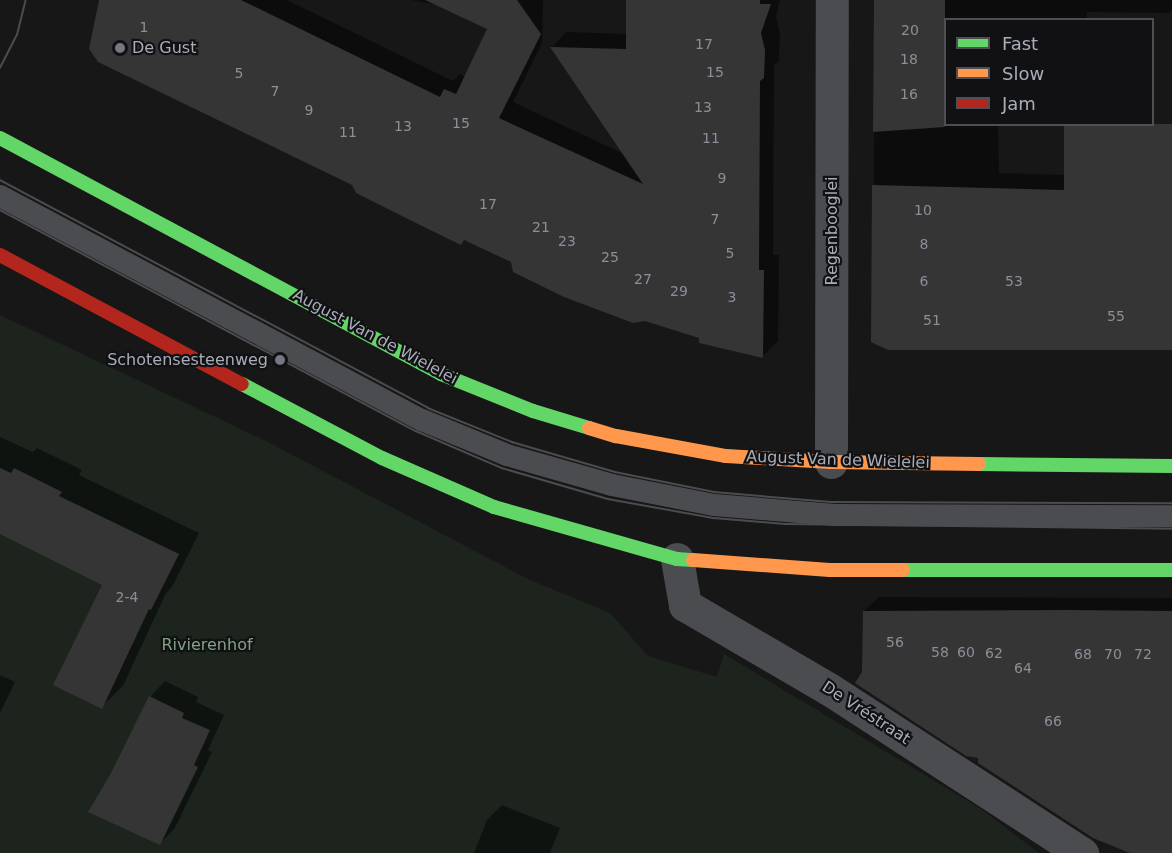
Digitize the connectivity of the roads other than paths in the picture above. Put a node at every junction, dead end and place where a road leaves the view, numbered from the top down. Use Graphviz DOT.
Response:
graph roads {
  1 [pos="832,0"];
  2 [pos="0,138"];
  3 [pos="0,196"];
  4 [pos="0,255"];
  5 [pos="831,462"];
  6 [pos="1172,466"];
  7 [pos="1172,516"];
  8 [pos="677,559"];
  9 [pos="1172,570"];
  10 [pos="1082,853"];
  1 -- 5 [label="street, Regenbooglei"];
  2 -- 5 [label="main road, August Van de Wielelei"];
  3 -- 7 [label="lane"];
  4 -- 8 [label="main road"];
  5 -- 6 [label="main road, August Van de Wielelei"];
  8 -- 9 [label="main road"];
  8 -- 10 [label="street, De Vréstraat"];
}
